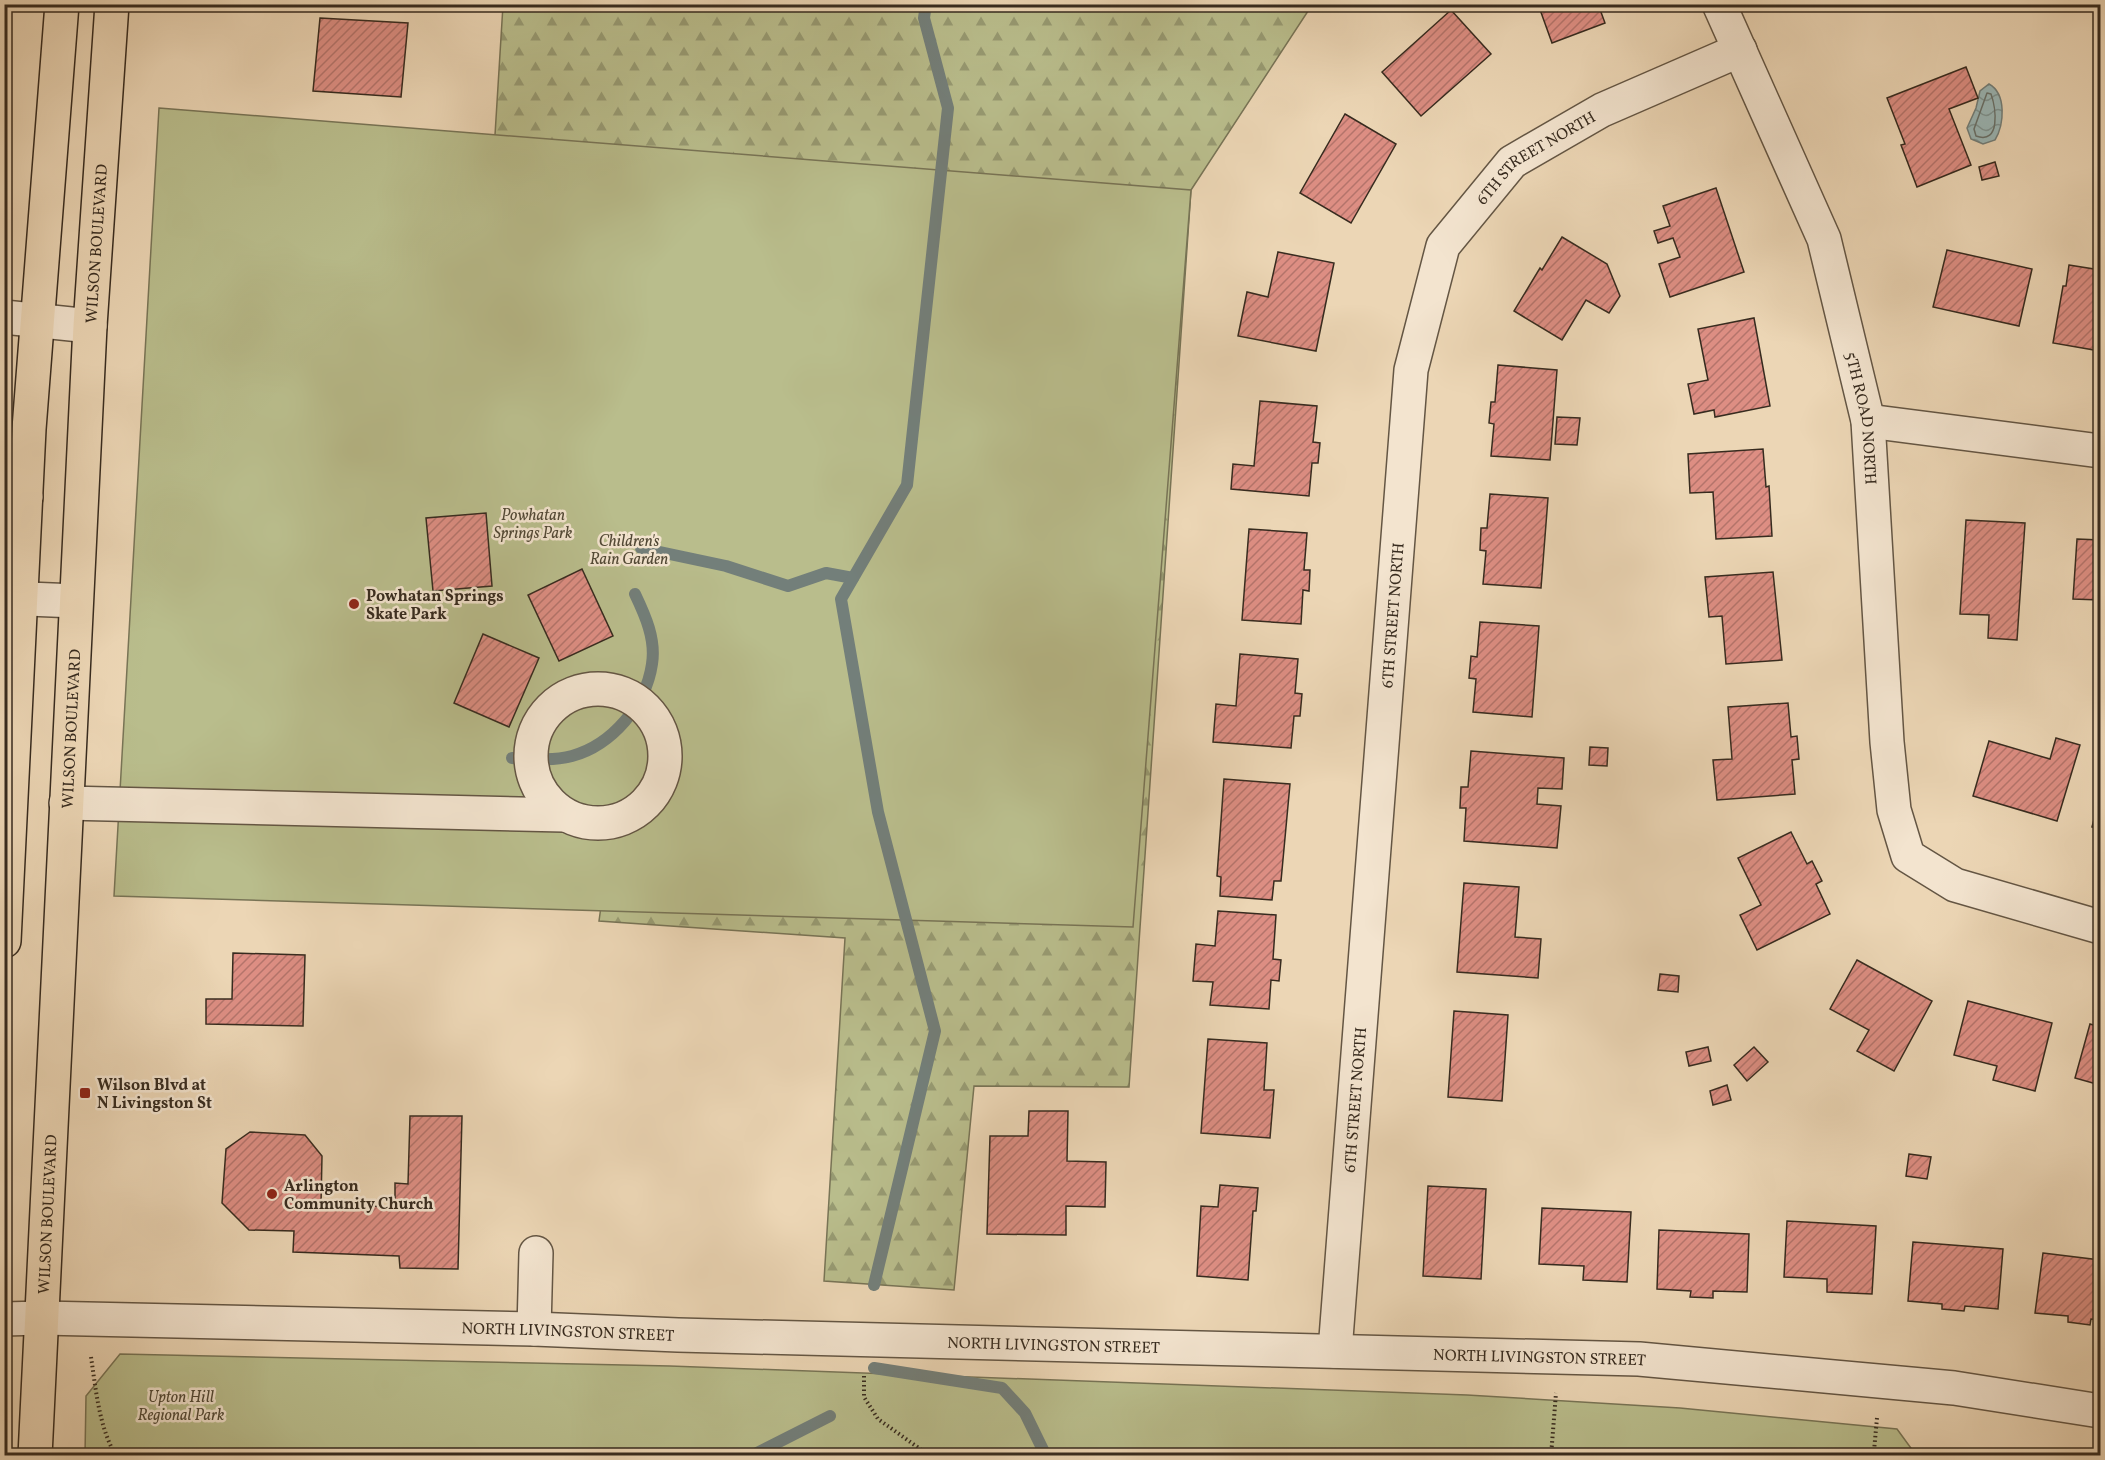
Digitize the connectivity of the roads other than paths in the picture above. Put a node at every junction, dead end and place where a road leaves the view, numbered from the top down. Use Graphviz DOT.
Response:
graph roads {
  1 [pos="62,4"];
  2 [pos="112,4"];
  3 [pos="1719,4"];
  4 [pos="1740,50"];
  5 [pos="4,317"];
  6 [pos="36,320"];
  7 [pos="90,326"];
  8 [pos="1868,421"];
  9 [pos="2100,451"];
  10 [pos="15,496"];
  11 [pos="13,598"];
  12 [pos="76,601"];
  13 [pos="66,803"];
  14 [pos="564,815"];
  15 [pos="2100,927"];
  16 [pos="4,941"];
  17 [pos="536,1253"];
  18 [pos="42,1318"];
  19 [pos="4,1319"];
  20 [pos="534,1329"];
  21 [pos="1335,1351"];
  22 [pos="2100,1410"];
  23 [pos="35,1455"];
  1 -- 6 [label="main road"];
  2 -- 7 [label="main road, WILSON BOULEVARD"];
  3 -- 4 [label="street, 5TH ROAD NORTH"];
  4 -- 8 [label="street, 5TH ROAD NORTH"];
  4 -- 21 [label="street, 6TH STREET NORTH"];
  5 -- 6 [label="street"];
  6 -- 7 [label="street"];
  6 -- 10 [label="main road"];
  7 -- 12 [label="main road, WILSON BOULEVARD"];
  8 -- 9 [label="street"];
  8 -- 15 [label="street, 5TH ROAD NORTH"];
  10 -- 11 [label="main road"];
  11 -- 12 [label="street"];
  11 -- 16 [label="main road"];
  12 -- 13 [label="main road, WILSON BOULEVARD"];
  13 -- 14 [label="street"];
  13 -- 18 [label="main road, WILSON BOULEVARD"];
  14 -- 14 [label="street"];
  17 -- 20 [label="street"];
  18 -- 19 [label="street, NORTH LIVINGSTON STREET"];
  18 -- 20 [label="street, NORTH LIVINGSTON STREET"];
  18 -- 23 [label="main road, WILSON BOULEVARD"];
  20 -- 21 [label="street, NORTH LIVINGSTON STREET"];
  21 -- 22 [label="street, NORTH LIVINGSTON STREET"];
}
